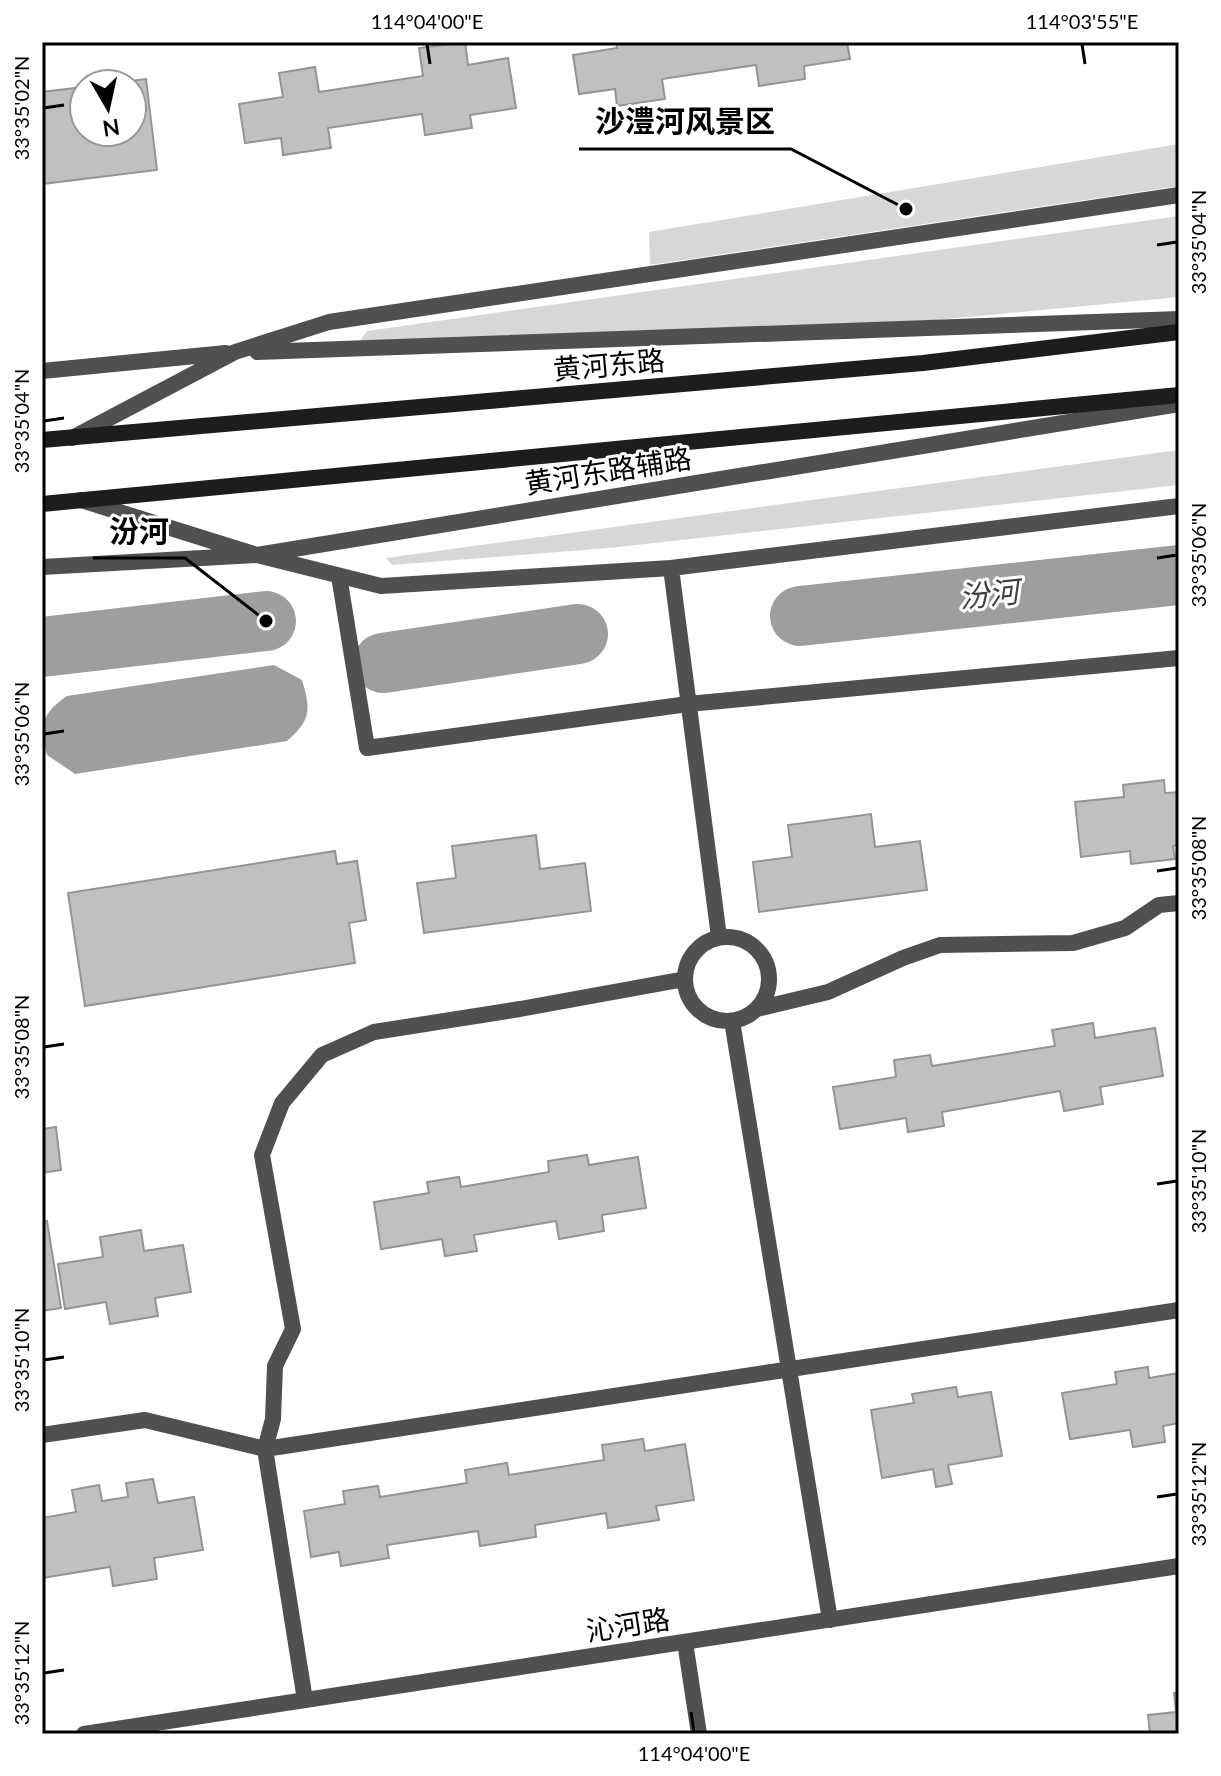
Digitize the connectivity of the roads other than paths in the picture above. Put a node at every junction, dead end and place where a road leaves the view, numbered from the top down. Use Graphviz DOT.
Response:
graph roads {
  1 [pos="1179,195"];
  2 [pos="1179,319"];
  3 [pos="1179,332"];
  4 [pos="235,352"];
  5 [pos="42,371"];
  6 [pos="1179,395"];
  7 [pos="1179,404"];
  8 [pos="72,438"];
  9 [pos="42,440"];
  10 [pos="81,500"];
  11 [pos="42,504"];
  12 [pos="1179,506"];
  13 [pos="257,555"];
  14 [pos="42,567"];
  15 [pos="671,568"];
  16 [pos="339,576"];
  17 [pos="1179,658"];
  18 [pos="688,704"];
  19 [pos="1179,903"];
  20 [pos="719,937"];
  21 [pos="685,979"];
  22 [pos="757,1009"];
  23 [pos="732,1021"];
  24 [pos="1179,1310"];
  25 [pos="790,1369"];
  26 [pos="42,1435"];
  27 [pos="265,1449"];
  28 [pos="1179,1566"];
  29 [pos="830,1620"];
  30 [pos="685,1642"];
  31 [pos="305,1700"];
  32 [pos="84,1734"];
  33 [pos="699,1734"];
  1 -- 4 [label="street"];
  2 -- 4 [label="street"];
  3 -- 8 [label="main road, 黄河东路"];
  4 -- 5 [label="street"];
  4 -- 8 [label="street"];
  6 -- 10 [label="main road"];
  7 -- 13 [label="street, 黄河东路辅路"];
  8 -- 9 [label="main road, 黄河东路"];
  10 -- 11 [label="main road"];
  10 -- 13 [label="street"];
  12 -- 15 [label="street"];
  13 -- 14 [label="street, 黄河东路辅路"];
  13 -- 16 [label="street"];
  15 -- 16 [label="street"];
  15 -- 18 [label="street"];
  16 -- 18 [label="street"];
  17 -- 18 [label="street"];
  18 -- 20 [label="street"];
  19 -- 22 [label="street"];
  20 -- 21 [label="street"];
  20 -- 22 [label="street"];
  21 -- 23 [label="street"];
  21 -- 27 [label="street"];
  22 -- 23 [label="street"];
  23 -- 25 [label="street"];
  24 -- 25 [label="street"];
  25 -- 27 [label="street"];
  25 -- 29 [label="street"];
  26 -- 27 [label="street"];
  27 -- 31 [label="street"];
  28 -- 29 [label="street, 沁河路"];
  29 -- 30 [label="street, 沁河路"];
  30 -- 31 [label="street, 沁河路"];
  30 -- 33 [label="street"];
  31 -- 32 [label="street, 沁河路"];
}
